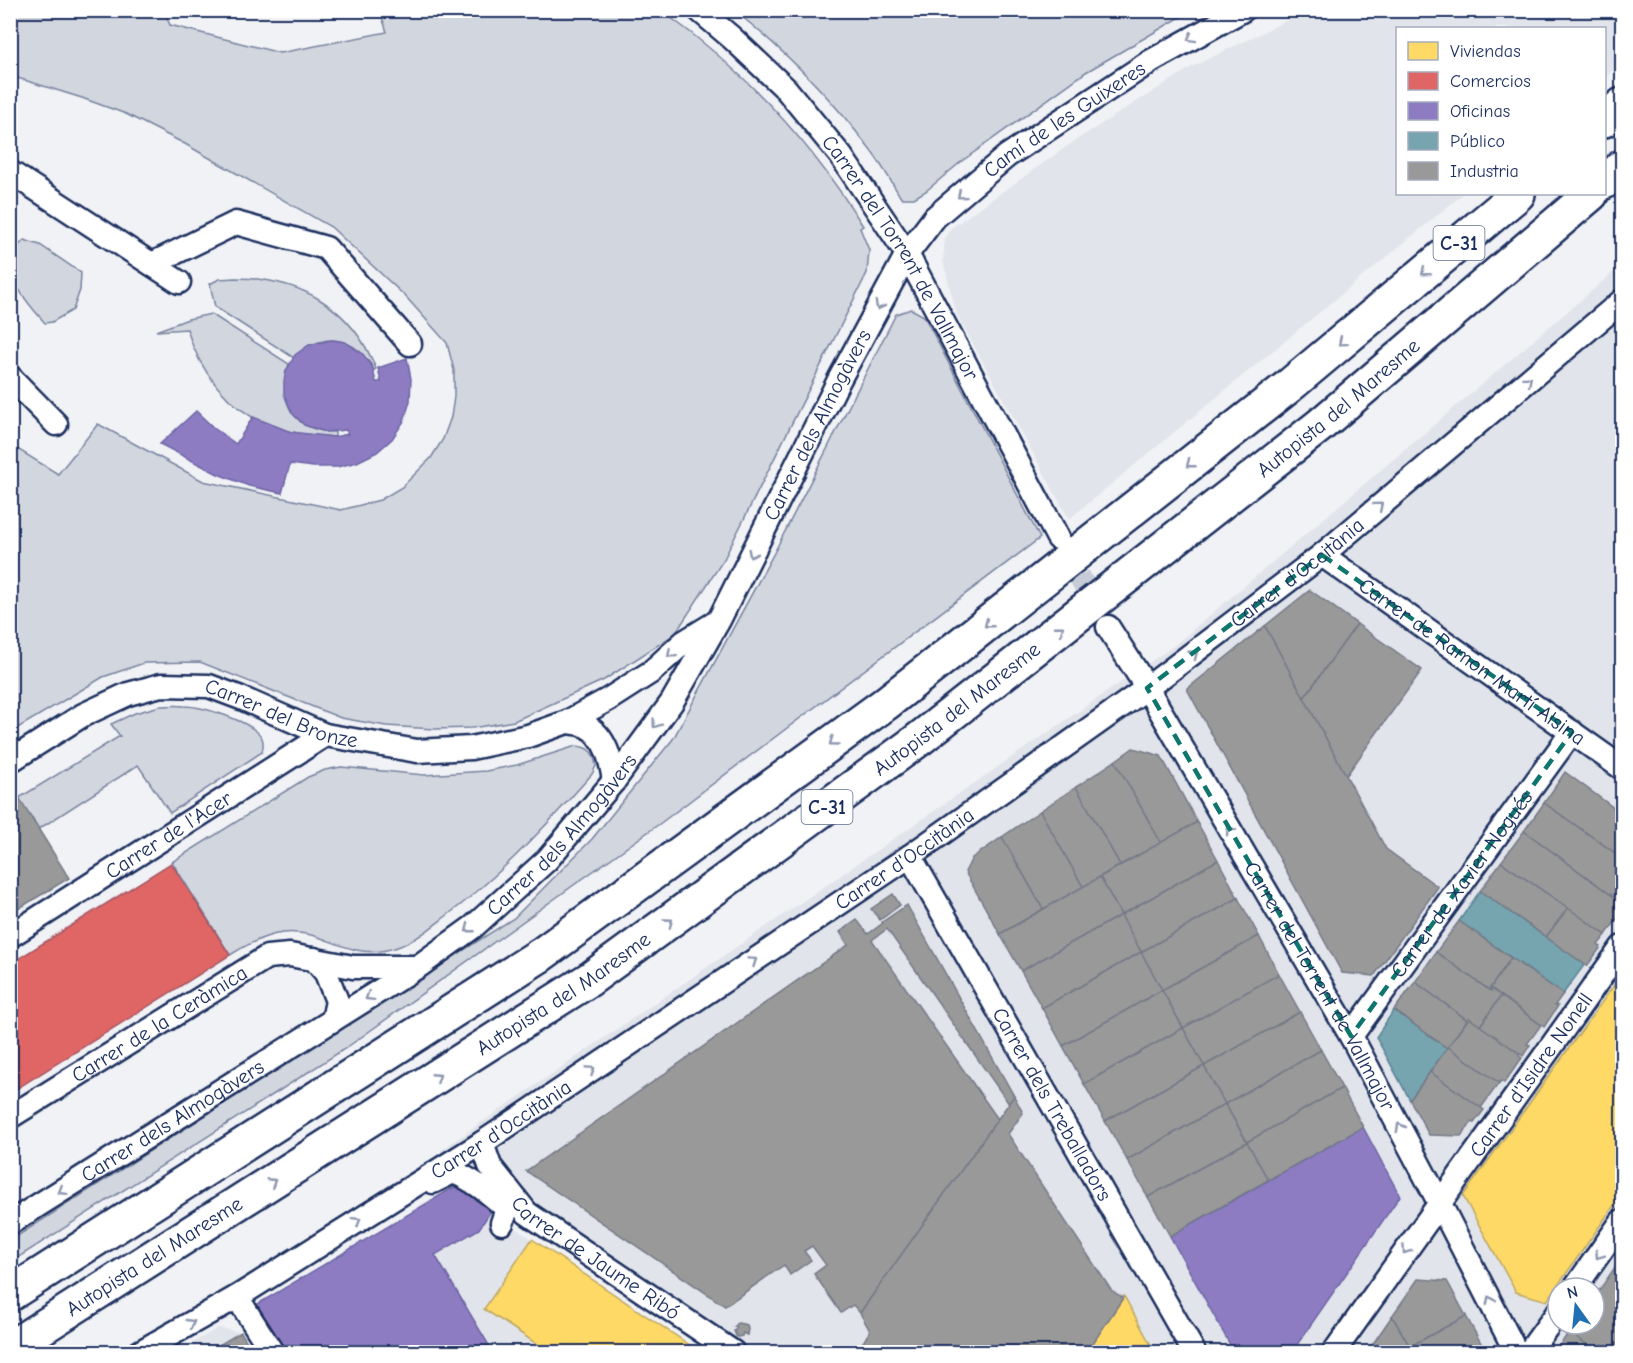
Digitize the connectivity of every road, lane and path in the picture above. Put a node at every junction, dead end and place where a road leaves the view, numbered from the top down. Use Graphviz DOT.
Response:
graph roads {
  1 [pos="699,10"];
  2 [pos="1243,10"];
  3 [pos="1623,105"];
  4 [pos="1606,119"];
  5 [pos="1623,167"];
  6 [pos="10,172"];
  7 [pos="1606,181"];
  8 [pos="1517,195"];
  9 [pos="1591,195"];
  10 [pos="907,254"];
  11 [pos="152,264"];
  12 [pos="179,282"];
  13 [pos="1623,301"];
  14 [pos="410,344"];
  15 [pos="10,376"];
  16 [pos="56,424"];
  17 [pos="1058,538"];
  18 [pos="1322,555"];
  19 [pos="719,620"];
  20 [pos="1108,627"];
  21 [pos="1147,688"];
  22 [pos="567,722"];
  23 [pos="1572,732"];
  24 [pos="325,735"];
  25 [pos="10,761"];
  26 [pos="1623,768"];
  27 [pos="614,781"];
  28 [pos="910,856"];
  29 [pos="10,936"];
  30 [pos="1623,947"];
  31 [pos="314,959"];
  32 [pos="419,966"];
  33 [pos="333,1020"];
  34 [pos="1350,1036"];
  35 [pos="10,1117"];
  36 [pos="482,1143"];
  37 [pos="396,1197"];
  38 [pos="1439,1202"];
  39 [pos="527,1213"];
  40 [pos="1623,1221"];
  41 [pos="10,1223"];
  42 [pos="1584,1276"];
  43 [pos="10,1294"];
  44 [pos="237,1296"];
  45 [pos="1546,1329"];
  46 [pos="10,1348"];
  47 [pos="140,1353"];
  48 [pos="272,1353"];
  49 [pos="733,1353"];
  50 [pos="1194,1353"];
  51 [pos="1334,1353"];
  52 [pos="1516,1353"];
  53 [pos="1529,1353"];
  1 -- 10 [label="street, Carrer del Torrent de Vallmajor"];
  2 -- 10 [label="street, Camí de les Guixeres, one-way"];
  3 -- 4 [label="highway"];
  5 -- 7 [label="highway"];
  6 -- 11 [label="street"];
  8 -- 43 [label="highway, C-31, one-way"];
  46 -- 9 [label="highway, Autopista del Maresme / C-31, one-way"];
  10 -- 17 [label="street, Carrer del Torrent de Vallmajor"];
  10 -- 19 [label="street, Carrer dels Almogàvers, one-way"];
  11 -- 12 [label="street"];
  11 -- 14 [label="street"];
  18 -- 13 [label="street, Carrer d'Occitània, one-way"];
  15 -- 16 [label="street"];
  21 -- 18 [label="street, Carrer d'Occitània, one-way"];
  18 -- 23 [label="street, Carrer de Ramon Martí Alsina"];
  19 -- 22 [label="street, Carrer del Bronze, one-way"];
  19 -- 27 [label="street, Carrer dels Almogàvers, one-way"];
  20 -- 21 [label="street, Carrer del Torrent de Vallmajor"];
  21 -- 28 [label="street, Carrer d'Occitània"];
  34 -- 21 [label="street, Carrer del Torrent de Vallmajor, one-way"];
  22 -- 24 [label="street, Carrer del Bronze"];
  22 -- 27 [label="street"];
  23 -- 26 [label="street, Carrer de Ramon Martí Alsina"];
  23 -- 34 [label="street, Carrer de Xavier Nogués"];
  24 -- 25 [label="street, Carrer del Bronze"];
  24 -- 29 [label="street, Carrer de l'Acer"];
  27 -- 32 [label="street, Carrer dels Almogàvers, one-way"];
  36 -- 28 [label="street, Carrer d'Occitània, one-way"];
  28 -- 50 [label="street, Carrer dels Treballadors"];
  30 -- 38 [label="street, Carrer d'Isidre Nonell"];
  31 -- 32 [label="street, Carrer de la Ceràmica"];
  31 -- 33 [label="street"];
  31 -- 35 [label="street, Carrer de la Ceràmica"];
  32 -- 33 [label="street, Carrer dels Almogàvers, one-way"];
  33 -- 41 [label="street, Carrer dels Almogàvers, one-way"];
  38 -- 34 [label="street, Carrer del Torrent de Vallmajor, one-way"];
  36 -- 37 [label="street, Carrer d'Occitània"];
  36 -- 39 [label="street, Carrer de Jaume Ribó"];
  37 -- 39 [label="street"];
  44 -- 37 [label="street, Carrer d'Occitània, one-way"];
  38 -- 51 [label="street, Carrer d'Isidre Nonell, one-way"];
  52 -- 38 [label="street, Carrer del Torrent de Vallmajor, one-way"];
  39 -- 49 [label="street, Carrer de Jaume Ribó"];
  40 -- 42 [label="street, one-way"];
  47 -- 44 [label="street, Carrer d'Occitània, one-way"];
  44 -- 48 [label="street"];
  45 -- 53 [label="street"];
}
